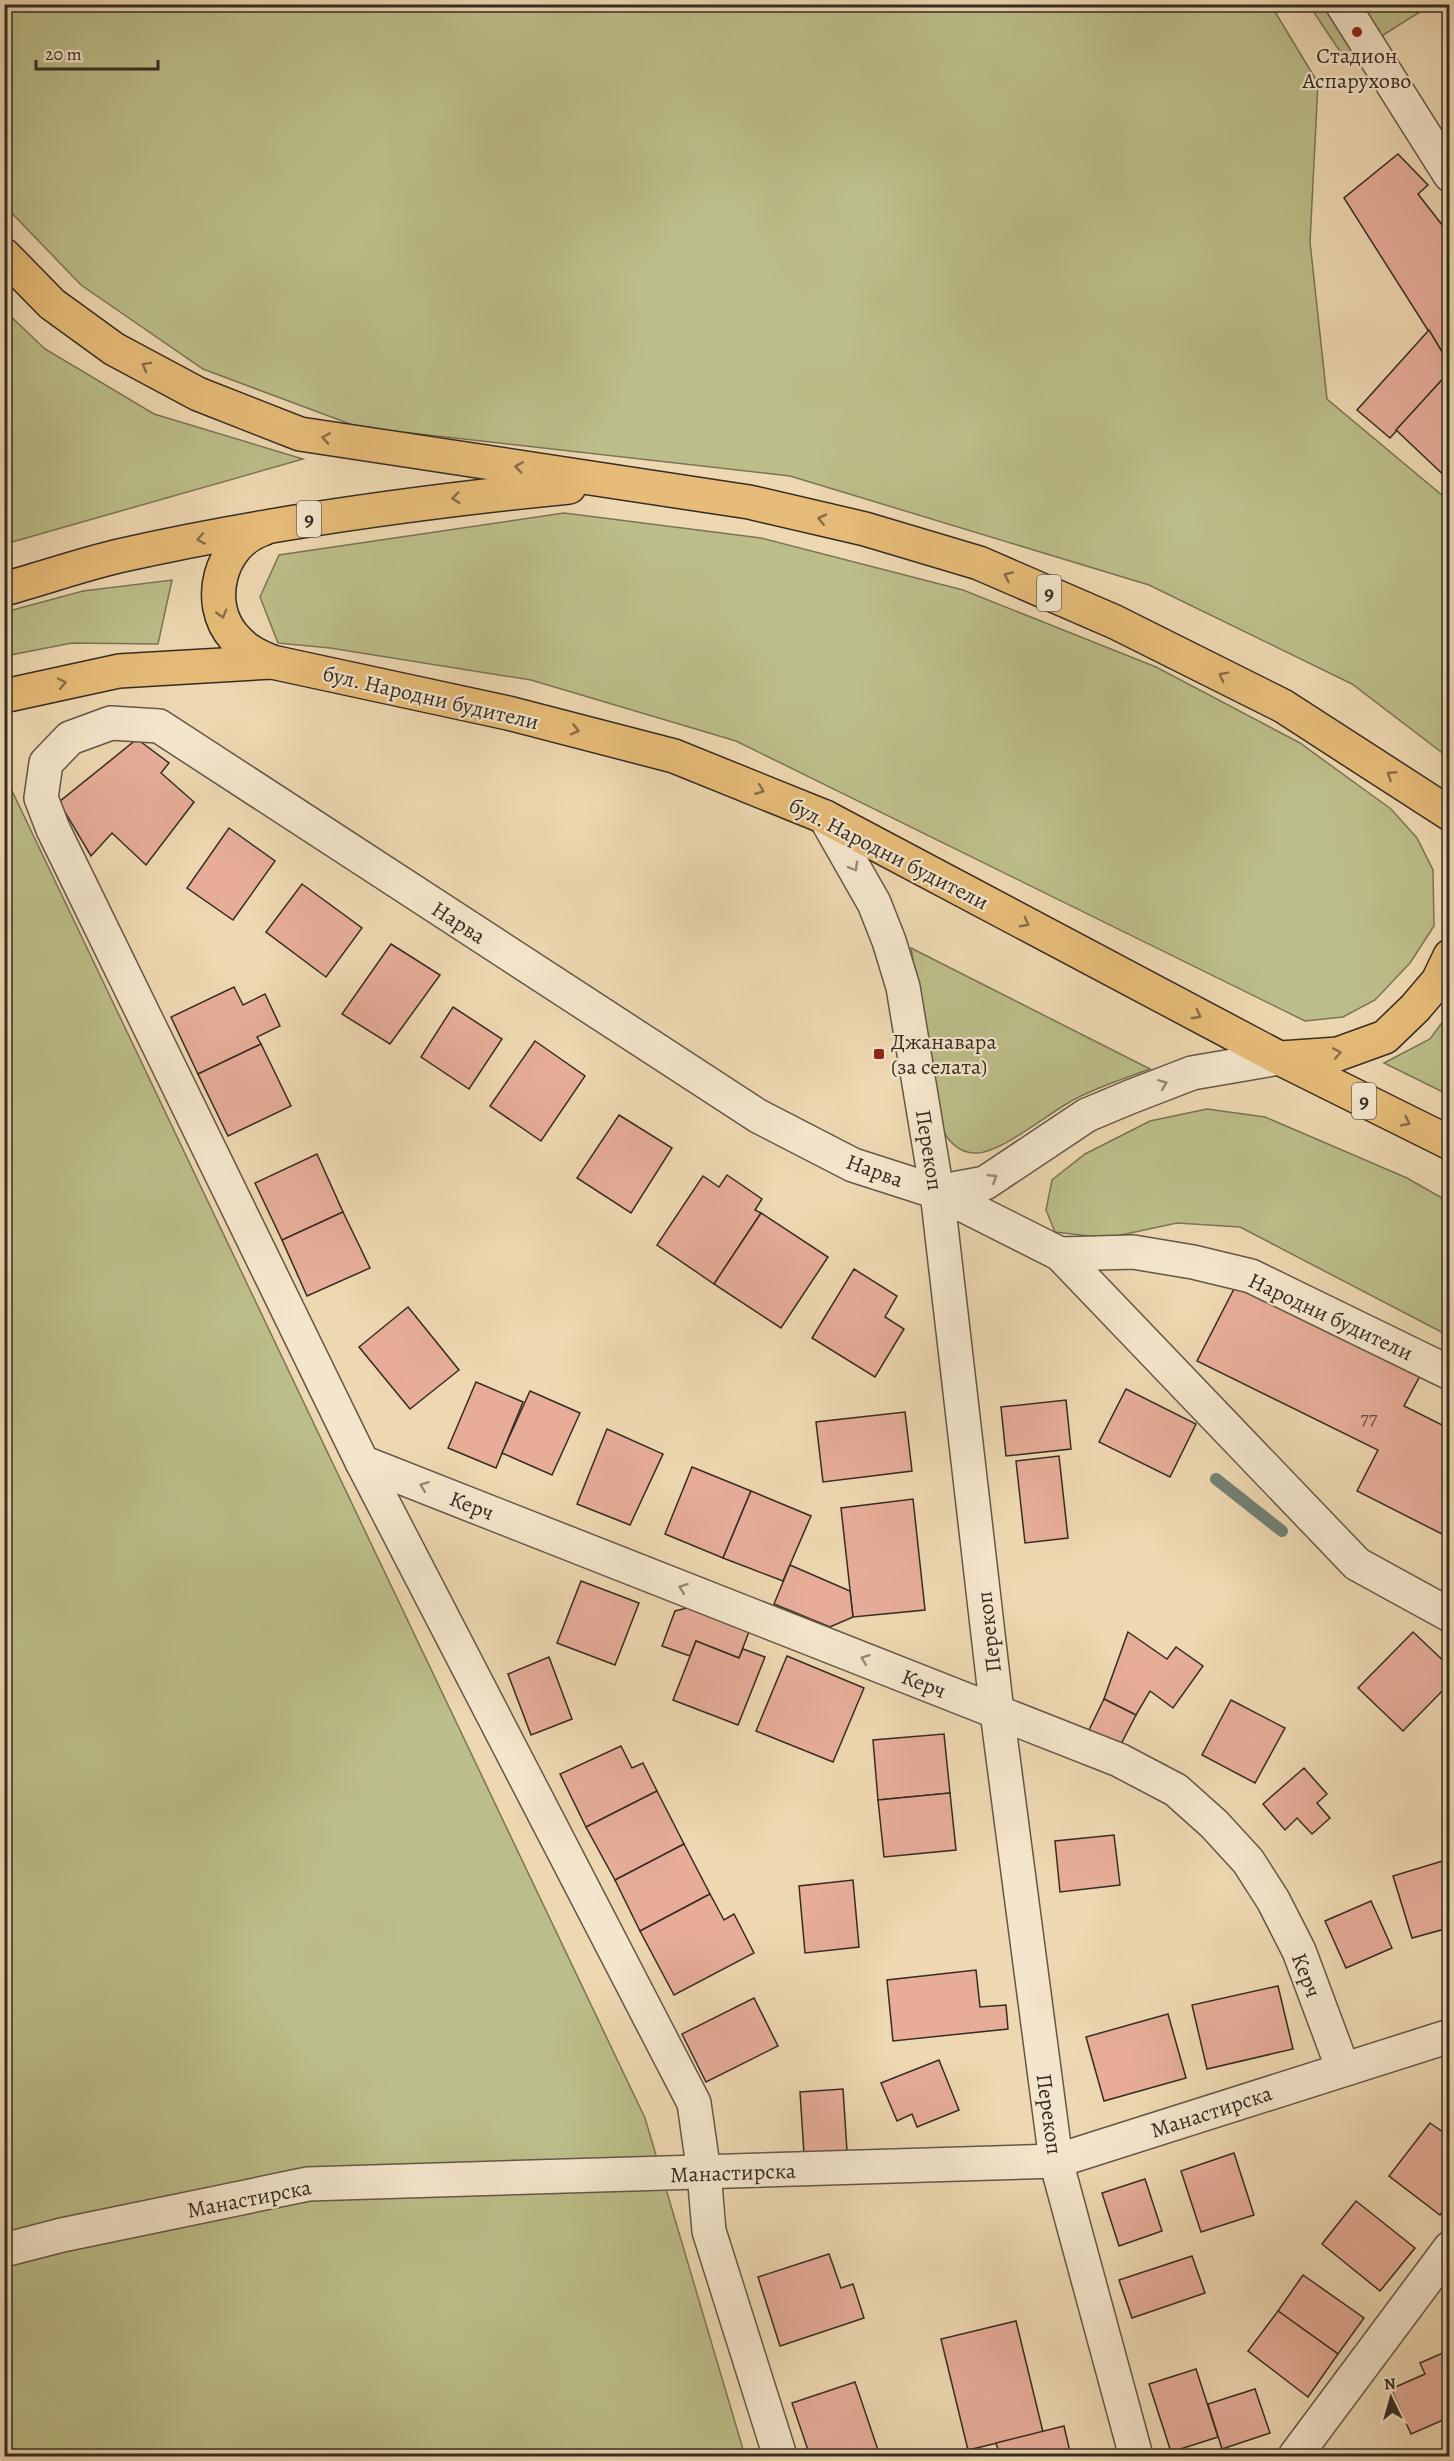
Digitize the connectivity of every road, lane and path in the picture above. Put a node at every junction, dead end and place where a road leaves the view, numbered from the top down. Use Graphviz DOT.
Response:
graph roads {
  1 [pos="1342,4"];
  2 [pos="1449,175"];
  3 [pos="4,255"];
  4 [pos="618,482"];
  5 [pos="279,524"];
  6 [pos="4,589"];
  7 [pos="272,662"];
  8 [pos="4,696"];
  9 [pos="1445,810"];
  10 [pos="825,817"];
  11 [pos="1449,839"];
  12 [pos="1449,956"];
  13 [pos="1279,1058"];
  14 [pos="1449,1143"];
  15 [pos="937,1192"];
  16 [pos="1060,1254"];
  17 [pos="1449,1373"];
  18 [pos="362,1462"];
  19 [pos="1449,1615"];
  20 [pos="997,1712"];
  21 [pos="1449,2036"];
  22 [pos="1343,2069"];
  23 [pos="1056,2161"];
  24 [pos="704,2173"];
  25 [pos="1449,2247"];
  26 [pos="4,2250"];
  27 [pos="780,2457"];
  28 [pos="1136,2457"];
  29 [pos="1295,2457"];
  1 -- 2 [label="street"];
  4 -- 3 [label="main road, one-way"];
  4 -- 5 [label="main road, 9, one-way"];
  9 -- 4 [label="main road, 9, one-way"];
  5 -- 6 [label="main road, 9, one-way"];
  5 -- 7 [label="main road, one-way"];
  8 -- 7 [label="main road, бул. Народни будители / 9, one-way"];
  7 -- 10 [label="main road, бул. Народни будители / 9, one-way"];
  9 -- 11 [label="main road"];
  10 -- 13 [label="main road, бул. Народни будители / 9, one-way"];
  10 -- 15 [label="street, Перекоп, one-way"];
  13 -- 12 [label="main road, one-way"];
  13 -- 14 [label="main road, бул. Народни будители / 9, one-way"];
  15 -- 13 [label="street, one-way"];
  15 -- 16 [label="street, Народни будители"];
  15 -- 18 [label="street, Нарва"];
  15 -- 20 [label="street, Перекоп"];
  16 -- 17 [label="street, Народни будители"];
  16 -- 19 [label="street"];
  20 -- 18 [label="street, Керч, one-way"];
  18 -- 24 [label="street, Нарва"];
  20 -- 22 [label="street, Керч"];
  20 -- 23 [label="street, Перекоп"];
  21 -- 22 [label="street, Манастирска"];
  22 -- 23 [label="street, Манастирска"];
  23 -- 24 [label="street, Манастирска"];
  23 -- 28 [label="street, Перекоп"];
  24 -- 26 [label="street, Манастирска"];
  24 -- 27 [label="street, Нарва"];
  25 -- 29 [label="street"];
}
